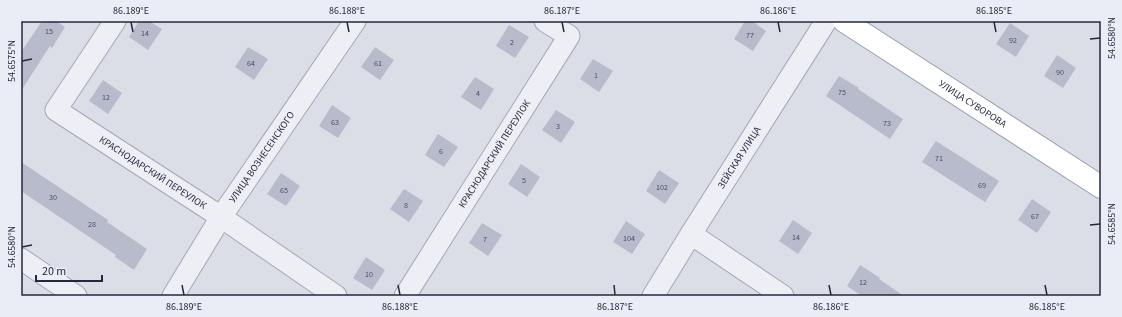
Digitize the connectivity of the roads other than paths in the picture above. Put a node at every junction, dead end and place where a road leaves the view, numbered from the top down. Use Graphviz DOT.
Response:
graph roads {
  1 [pos="115,21"];
  2 [pos="355,21"];
  3 [pos="545,21"];
  4 [pos="826,21"];
  5 [pos="844,21"];
  6 [pos="1101,187"];
  7 [pos="221,217"];
  8 [pos="691,234"];
  9 [pos="21,259"];
  10 [pos="76,296"];
  11 [pos="173,296"];
  12 [pos="336,296"];
  13 [pos="405,296"];
  14 [pos="653,296"];
  15 [pos="783,296"];
  1 -- 7 [label="street, КРАСНОДАРСКИЙ ПЕРЕУЛОК"];
  2 -- 7 [label="street, УЛИЦА ВОЗНЕСЕНСКОГО"];
  3 -- 13 [label="street, КРАСНОДАРСКИЙ ПЕРЕУЛОК"];
  4 -- 8 [label="street, ЗЕЙСКАЯ УЛИЦА"];
  5 -- 6 [label="main road, УЛИЦА СУВОРОВА"];
  7 -- 11 [label="street, УЛИЦА ВОЗНЕСЕНСКОГО"];
  7 -- 12 [label="street, КРАСНОДАРСКИЙ ПЕРЕУЛОК"];
  8 -- 14 [label="street, ЗЕЙСКАЯ УЛИЦА"];
  8 -- 15 [label="street"];
  9 -- 10 [label="street"];
}
